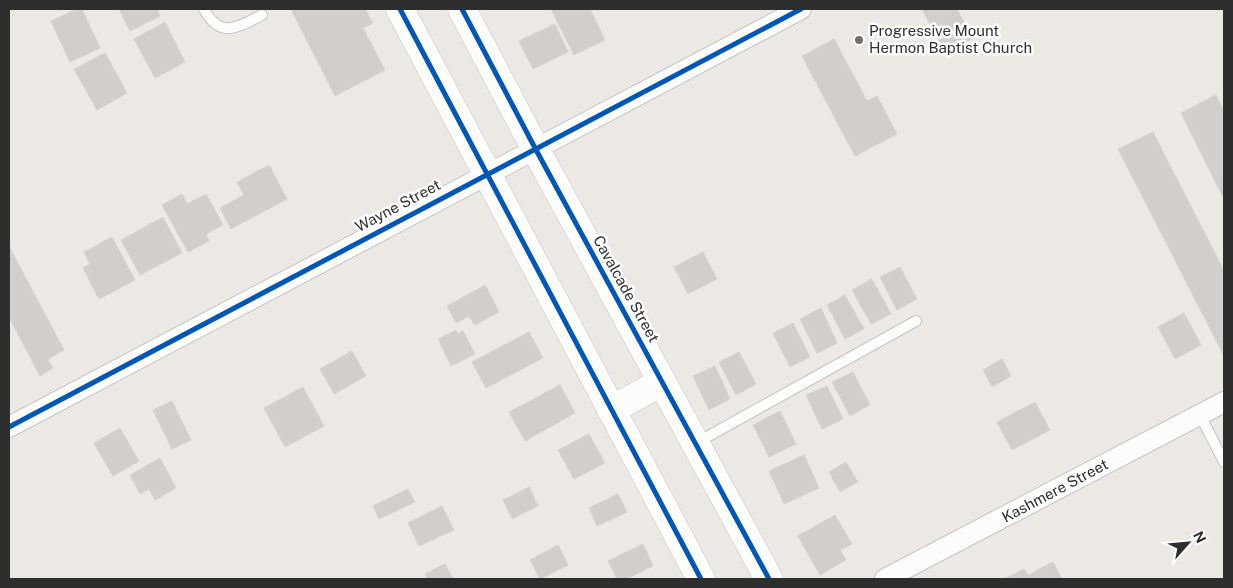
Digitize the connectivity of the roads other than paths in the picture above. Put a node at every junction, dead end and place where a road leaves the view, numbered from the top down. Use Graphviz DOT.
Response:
graph roads {
  1 [pos="204,9"];
  2 [pos="400,9"];
  3 [pos="462,9"];
  4 [pos="801,9"];
  5 [pos="262,16"];
  6 [pos="535,148"];
  7 [pos="486,174"];
  8 [pos="916,322"];
  9 [pos="662,382"];
  10 [pos="1224,402"];
  11 [pos="612,410"];
  12 [pos="1200,415"];
  13 [pos="9,427"];
  14 [pos="696,443"];
  15 [pos="1224,462"];
  16 [pos="701,579"];
  17 [pos="769,579"];
  18 [pos="885,579"];
  1 -- 5 [label="lane"];
  2 -- 7 [label="main road"];
  3 -- 6 [label="main road, Cavalcade Street"];
  4 -- 6 [label="street, Wayne Street"];
  6 -- 7 [label="street, Wayne Street"];
  6 -- 9 [label="main road, Cavalcade Street"];
  7 -- 11 [label="main road"];
  7 -- 13 [label="street, Wayne Street"];
  8 -- 14 [label="lane"];
  9 -- 11 [label="main road"];
  9 -- 14 [label="main road, Cavalcade Street"];
  10 -- 12 [label="street, Kashmere Street"];
  11 -- 16 [label="main road"];
  12 -- 15 [label="lane"];
  12 -- 18 [label="street, Kashmere Street"];
  14 -- 17 [label="main road, Cavalcade Street"];
}
